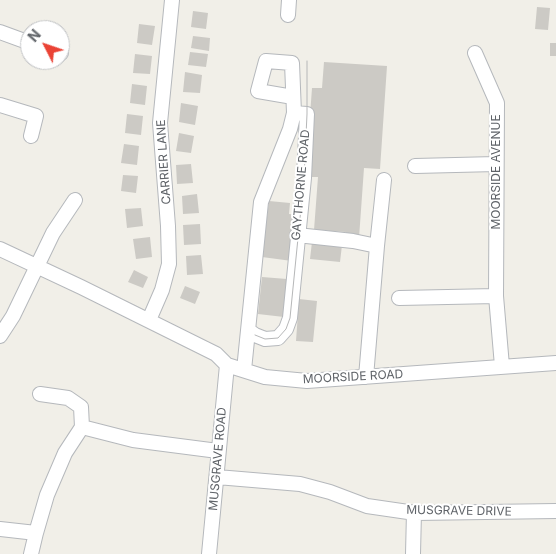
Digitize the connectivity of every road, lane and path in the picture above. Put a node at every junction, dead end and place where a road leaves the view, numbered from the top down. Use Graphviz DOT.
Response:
graph roads {
  1 [pos="172,0"];
  2 [pos="289,0"];
  3 [pos="288,15"];
  4 [pos="0,32"];
  5 [pos="20,39"];
  6 [pos="475,53"];
  7 [pos="293,97"];
  8 [pos="0,105"];
  9 [pos="294,113"];
  10 [pos="31,136"];
  11 [pos="496,164"];
  12 [pos="415,166"];
  13 [pos="384,180"];
  14 [pos="75,200"];
  15 [pos="297,234"];
  16 [pos="377,246"];
  17 [pos="0,249"];
  18 [pos="37,267"];
  19 [pos="496,296"];
  20 [pos="399,298"];
  21 [pos="149,320"];
  22 [pos="248,330"];
  23 [pos="0,336"];
  24 [pos="556,362"];
  25 [pos="227,365"];
  26 [pos="502,366"];
  27 [pos="244,370"];
  28 [pos="366,377"];
  29 [pos="40,394"];
  30 [pos="82,427"];
  31 [pos="218,451"];
  32 [pos="217,477"];
  33 [pos="556,511"];
  34 [pos="414,512"];
  35 [pos="0,529"];
  36 [pos="36,533"];
  37 [pos="31,554"];
  38 [pos="209,554"];
  39 [pos="414,554"];
  1 -- 21 [label="street, CARRIER LANE"];
  2 -- 3 [label="street"];
  4 -- 5 [label="street"];
  6 -- 11 [label="street, MOORSIDE AVENUE"];
  7 -- 9 [label="street"];
  8 -- 10 [label="street"];
  9 -- 15 [label="street, GAYTHORNE ROAD"];
  9 -- 22 [label="street, GAYTHORNE ROAD"];
  11 -- 12 [label="street"];
  11 -- 19 [label="street, MOORSIDE AVENUE"];
  13 -- 16 [label="street"];
  14 -- 18 [label="street"];
  15 -- 16 [label="street"];
  15 -- 22 [label="street, GAYTHORNE ROAD"];
  16 -- 28 [label="street"];
  17 -- 18 [label="street, MOORSIDE ROAD"];
  18 -- 21 [label="street, MOORSIDE ROAD"];
  18 -- 23 [label="street"];
  19 -- 20 [label="street"];
  19 -- 26 [label="street, MOORSIDE AVENUE"];
  21 -- 25 [label="street, MOORSIDE ROAD"];
  22 -- 27 [label="street, GAYTHORNE ROAD"];
  24 -- 26 [label="street, MOORSIDE ROAD"];
  25 -- 27 [label="street, MOORSIDE ROAD"];
  25 -- 31 [label="street, MUSGRAVE ROAD"];
  26 -- 28 [label="street, MOORSIDE ROAD"];
  27 -- 28 [label="street, MOORSIDE ROAD"];
  29 -- 30 [label="street"];
  30 -- 31 [label="street"];
  30 -- 36 [label="street"];
  31 -- 32 [label="street, MUSGRAVE ROAD"];
  32 -- 34 [label="street, MUSGRAVE DRIVE"];
  32 -- 38 [label="street, MUSGRAVE ROAD"];
  33 -- 34 [label="street, MUSGRAVE DRIVE"];
  34 -- 39 [label="street"];
  35 -- 36 [label="street"];
  36 -- 37 [label="street"];
}
